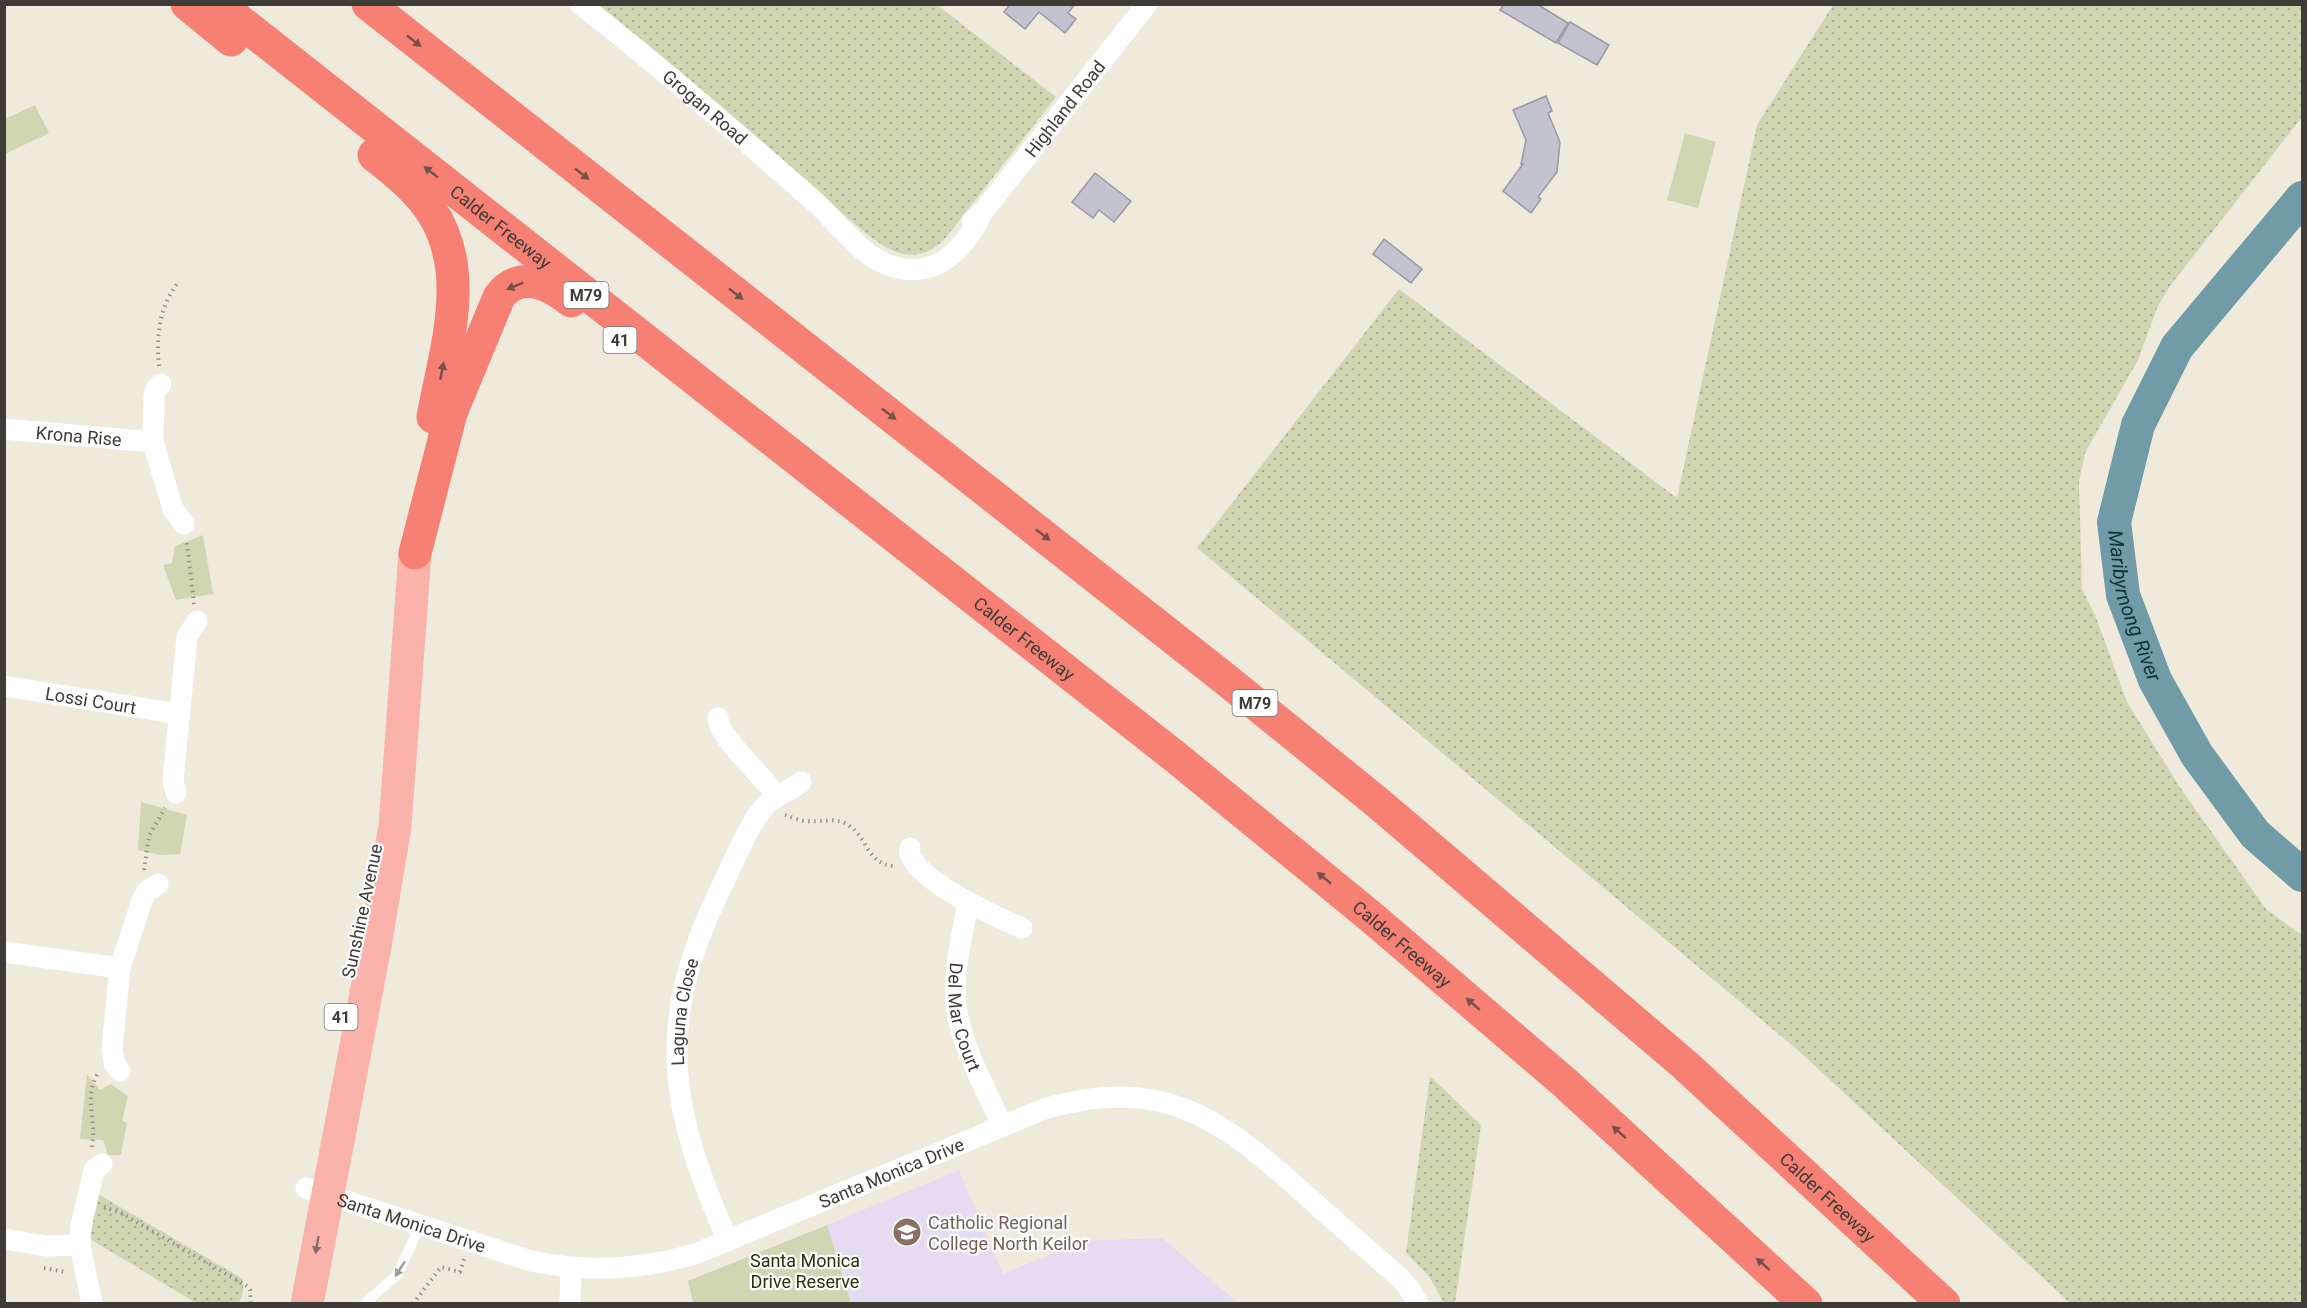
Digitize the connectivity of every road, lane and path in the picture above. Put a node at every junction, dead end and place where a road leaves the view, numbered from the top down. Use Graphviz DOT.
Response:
graph roads {
  1 [pos="187,4"];
  2 [pos="218,4"];
  3 [pos="368,4"];
  4 [pos="580,4"];
  5 [pos="1147,4"];
  6 [pos="917,265"];
  7 [pos="177,285"];
  8 [pos="161,384"];
  9 [pos="4,429"];
  10 [pos="153,442"];
  11 [pos="184,524"];
  12 [pos="415,553"];
  13 [pos="954,586"];
  14 [pos="197,621"];
  15 [pos="4,686"];
  16 [pos="179,714"];
  17 [pos="718,718"];
  18 [pos="801,782"];
  19 [pos="176,793"];
  20 [pos="777,797"];
  21 [pos="910,853"];
  22 [pos="153,887"];
  23 [pos="968,903"];
  24 [pos="1022,928"];
  25 [pos="4,952"];
  26 [pos="120,968"];
  27 [pos="117,1067"];
  28 [pos="1002,1125"];
  29 [pos="98,1167"];
  30 [pos="316,1191"];
  31 [pos="86,1203"];
  32 [pos="421,1224"];
  33 [pos="4,1239"];
  34 [pos="728,1240"];
  35 [pos="470,1241"];
  36 [pos="80,1245"];
  37 [pos="571,1269"];
  38 [pos="92,1304"];
  39 [pos="251,1304"];
  40 [pos="285,1304"];
  41 [pos="307,1304"];
  42 [pos="364,1304"];
  43 [pos="413,1304"];
  44 [pos="570,1304"];
  45 [pos="1418,1304"];
  46 [pos="1806,1304"];
  47 [pos="1944,1304"];
  12 -- 1 [label="highway, 41, one-way"];
  13 -- 2 [label="highway, Calder Freeway / M79, one-way"];
  3 -- 47 [label="highway, Calder Freeway / M79, one-way"];
  4 -- 6 [label="street, Grogan Road"];
  5 -- 6 [label="street, Highland Road"];
  7 -- 8 [label="path"];
  8 -- 10 [label="street"];
  9 -- 10 [label="street, Krona Rise"];
  10 -- 11 [label="street"];
  11 -- 14 [label="path"];
  13 -- 12 [label="highway, 41, one-way"];
  12 -- 30 [label="main road, Sunshine Avenue / 41"];
  46 -- 13 [label="highway, Calder Freeway / M79, one-way"];
  14 -- 16 [label="street"];
  15 -- 16 [label="street, Lossi Court"];
  16 -- 19 [label="street"];
  17 -- 20 [label="street"];
  18 -- 20 [label="street, Laguna Close"];
  19 -- 22 [label="path"];
  20 -- 21 [label="path"];
  20 -- 34 [label="street, Laguna Close"];
  21 -- 23 [label="street"];
  22 -- 26 [label="street"];
  23 -- 24 [label="street"];
  23 -- 28 [label="street, Del Mar Court"];
  25 -- 26 [label="street"];
  26 -- 27 [label="street"];
  27 -- 29 [label="path"];
  28 -- 34 [label="street, Santa Monica Drive"];
  28 -- 45 [label="street, Santa Monica Drive"];
  29 -- 31 [label="street"];
  30 -- 32 [label="street, Santa Monica Drive"];
  30 -- 40 [label="main road, Sunshine Avenue / 41"];
  30 -- 41 [label="main road, Sunshine Avenue / 41, one-way"];
  31 -- 36 [label="street"];
  31 -- 39 [label="path"];
  32 -- 35 [label="street, Santa Monica Drive"];
  32 -- 42 [label="lane, one-way"];
  33 -- 36 [label="street"];
  34 -- 37 [label="street, Santa Monica Drive"];
  35 -- 37 [label="street, Santa Monica Drive"];
  35 -- 43 [label="path"];
  36 -- 38 [label="street"];
  37 -- 44 [label="street"];
}
